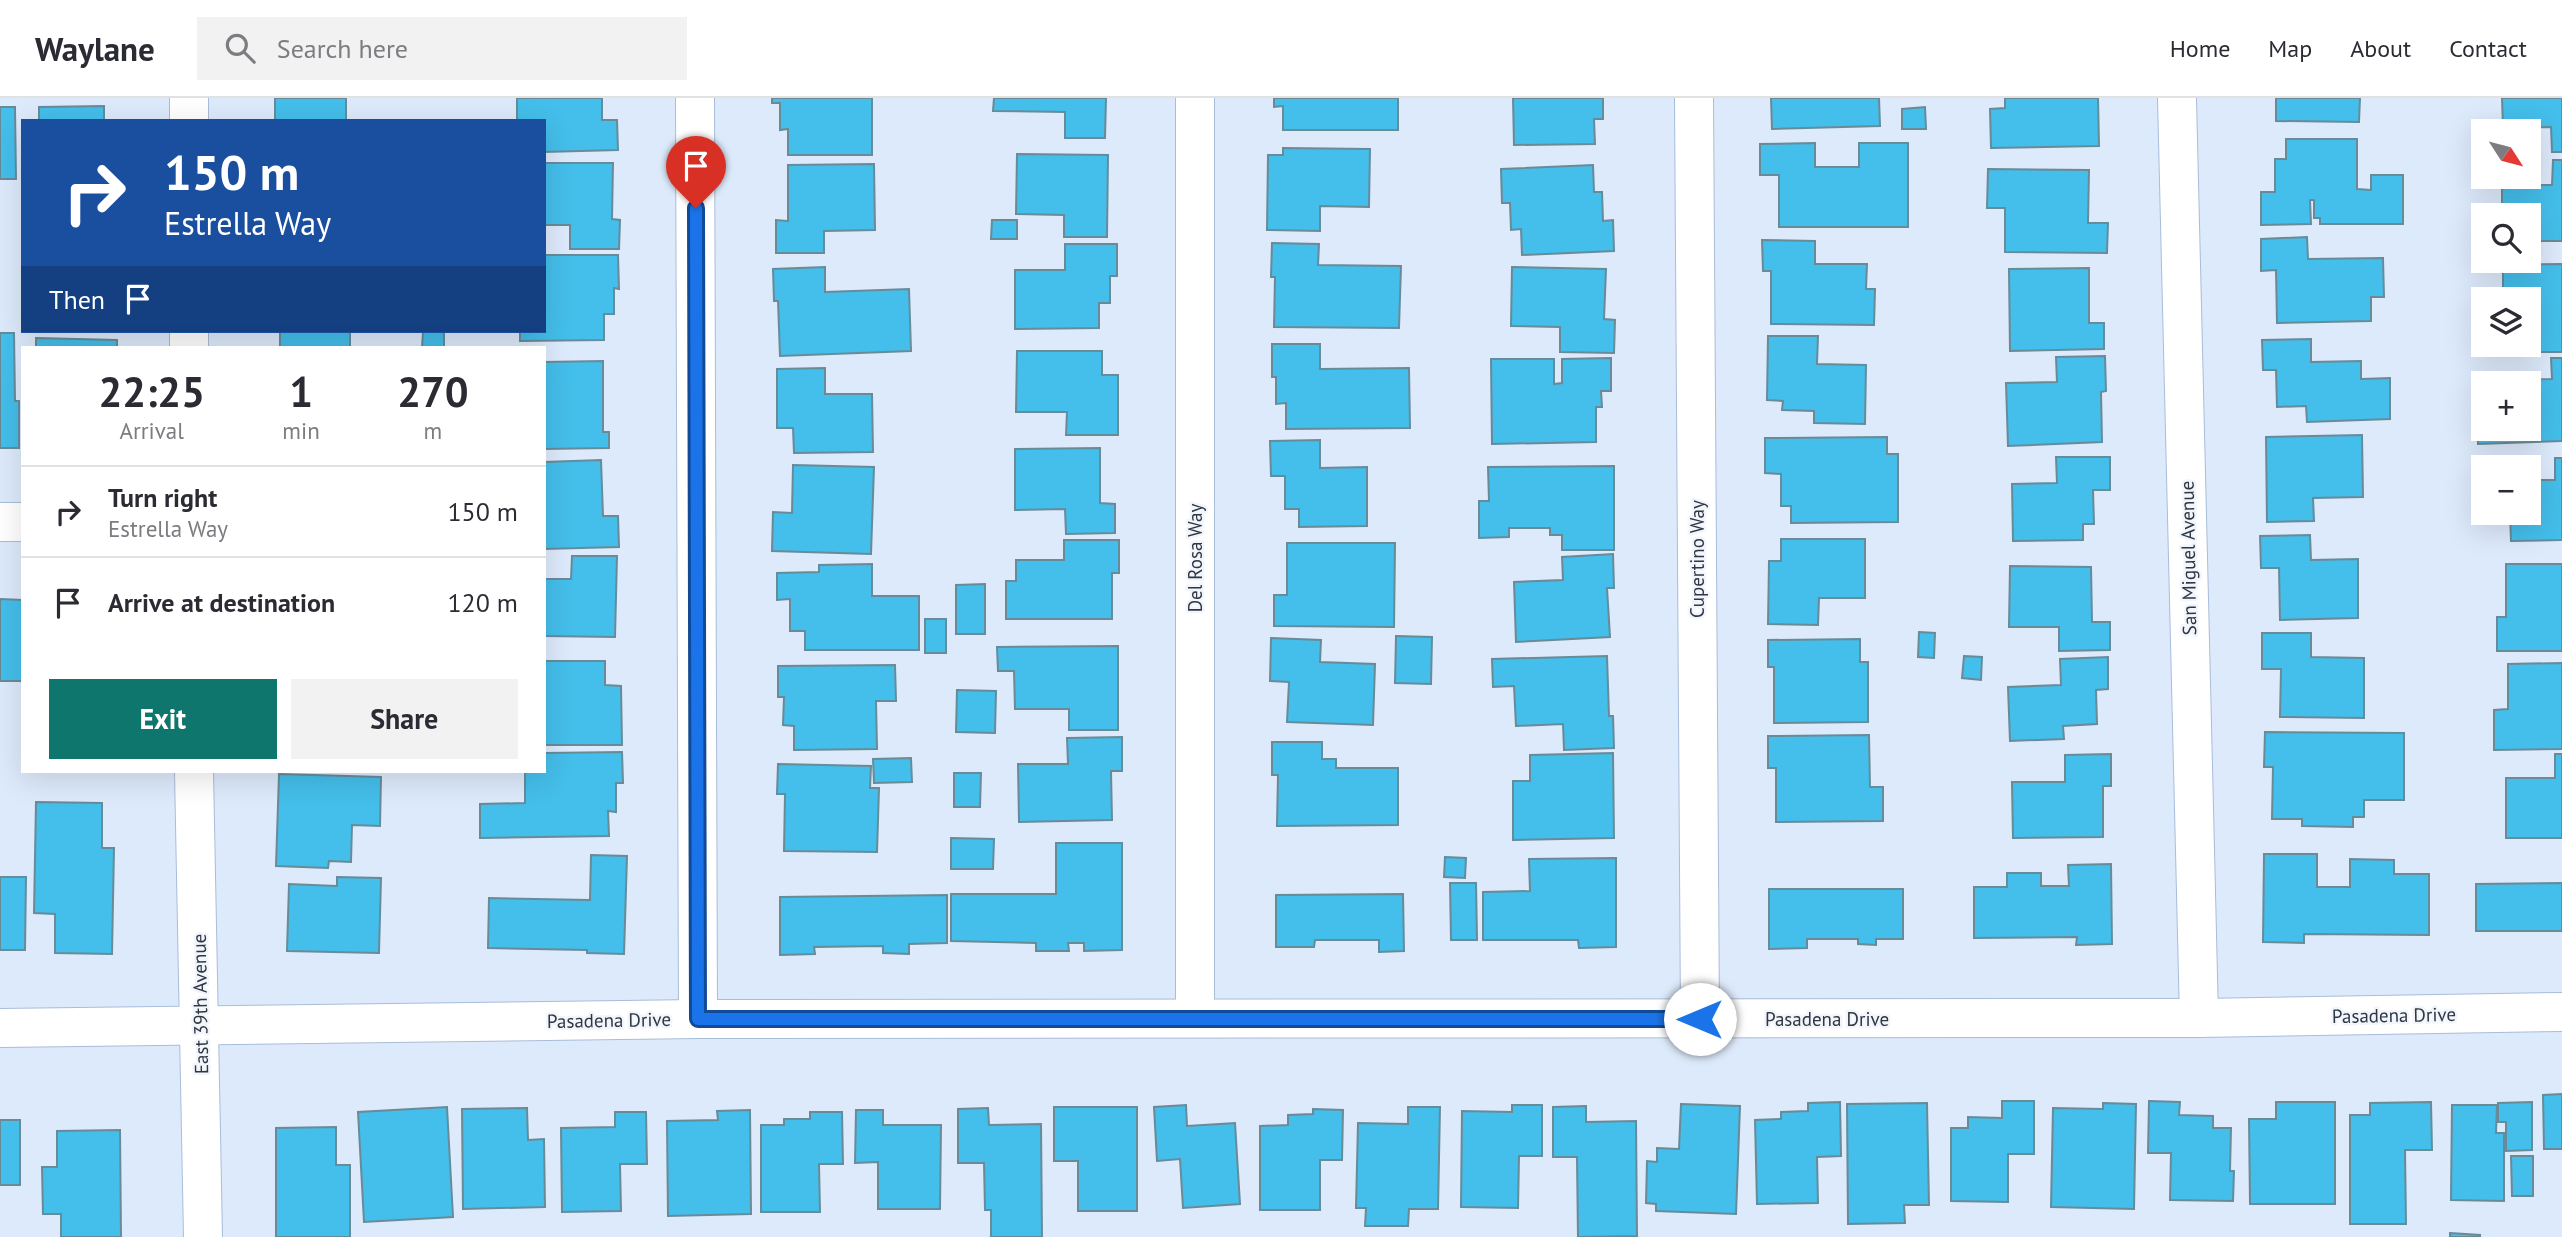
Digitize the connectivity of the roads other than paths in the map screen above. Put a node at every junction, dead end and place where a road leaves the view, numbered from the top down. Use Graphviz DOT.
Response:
graph roads {
  1 [pos="189,98"];
  2 [pos="695,98"];
  3 [pos="1195,98"];
  4 [pos="1693,98"];
  5 [pos="2177,98"];
  6 [pos="189,119"];
  7 [pos="0,522"];
  8 [pos="21,522"];
  9 [pos="194,773"];
  10 [pos="2562,1012"];
  11 [pos="1195,1018"];
  12 [pos="2199,1018"];
  13 [pos="698,1019"];
  14 [pos="1700,1019"];
  15 [pos="200,1027"];
  16 [pos="0,1028"];
  17 [pos="203,1237"];
  1 -- 6 [label="street"];
  2 -- 13 [label="street"];
  3 -- 11 [label="street, Del Rosa Way"];
  4 -- 14 [label="street, Cupertino Way"];
  5 -- 12 [label="street, San Miguel Avenue"];
  7 -- 8 [label="street"];
  9 -- 15 [label="street, East 39th Avenue"];
  10 -- 12 [label="street, Pasadena Drive"];
  11 -- 13 [label="street, Pasadena Drive"];
  11 -- 14 [label="street, Pasadena Drive"];
  12 -- 14 [label="street, Pasadena Drive"];
  13 -- 15 [label="street, Pasadena Drive"];
  15 -- 16 [label="street, Pasadena Drive"];
  15 -- 17 [label="street, East 39th Avenue"];
}
